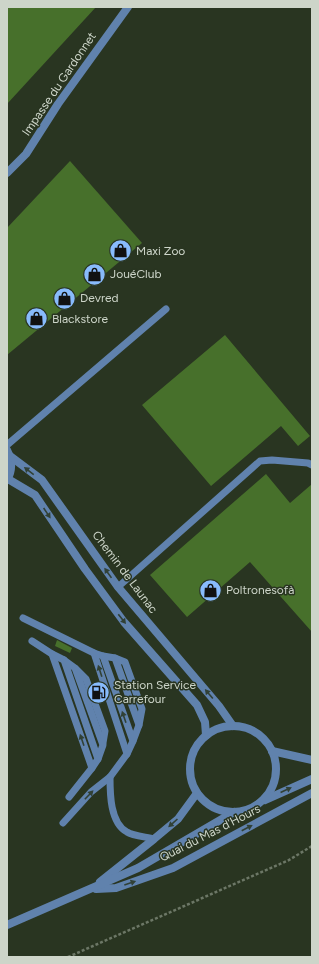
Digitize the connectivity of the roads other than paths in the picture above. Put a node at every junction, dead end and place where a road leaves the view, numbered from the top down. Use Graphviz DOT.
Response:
graph roads {
  1 [pos="128,7"];
  2 [pos="7,173"];
  3 [pos="166,309"];
  4 [pos="7,445"];
  5 [pos="8,453"];
  6 [pos="312,465"];
  7 [pos="7,479"];
  8 [pos="118,587"];
  9 [pos="23,618"];
  10 [pos="32,641"];
  11 [pos="94,653"];
  12 [pos="52,654"];
  13 [pos="103,656"];
  14 [pos="64,660"];
  15 [pos="233,726"];
  16 [pos="206,735"];
  17 [pos="132,741"];
  18 [pos="272,751"];
  19 [pos="127,754"];
  20 [pos="98,759"];
  21 [pos="312,760"];
  22 [pos="92,768"];
  23 [pos="110,777"];
  24 [pos="312,779"];
  25 [pos="197,793"];
  26 [pos="312,793"];
  27 [pos="69,797"];
  28 [pos="260,802"];
  29 [pos="234,812"];
  30 [pos="63,823"];
  31 [pos="154,839"];
  32 [pos="92,889"];
  33 [pos="7,925"];
  1 -- 2 [label="street, Impasse du Gardonnet"];
  3 -- 4 [label="lane"];
  5 -- 7 [label="street"];
  8 -- 5 [label="street, Chemin de Launac, one-way"];
  6 -- 8 [label="lane"];
  7 -- 16 [label="street, one-way"];
  15 -- 8 [label="street, Chemin de Launac, one-way"];
  9 -- 11 [label="lane"];
  10 -- 12 [label="lane"];
  11 -- 13 [label="lane"];
  19 -- 11 [label="lane, one-way"];
  12 -- 14 [label="lane"];
  22 -- 12 [label="lane, one-way"];
  17 -- 13 [label="lane, one-way"];
  13 -- 17 [label="lane"];
  14 -- 20 [label="lane"];
  14 -- 20 [label="lane"];
  15 -- 16 [label="street"];
  15 -- 18 [label="street"];
  16 -- 25 [label="street"];
  17 -- 19 [label="lane"];
  18 -- 21 [label="street"];
  18 -- 28 [label="street"];
  19 -- 23 [label="lane"];
  20 -- 22 [label="lane"];
  22 -- 27 [label="lane"];
  30 -- 23 [label="lane, one-way"];
  23 -- 31 [label="lane"];
  28 -- 24 [label="street, Quai du Mas d'Hours, one-way"];
  25 -- 29 [label="street"];
  25 -- 31 [label="street, Quai du Mas d'Hours, one-way"];
  32 -- 26 [label="street, Quai du Mas d'Hours, one-way"];
  28 -- 29 [label="street"];
  29 -- 32 [label="street, Quai du Mas d'Hours"];
  31 -- 32 [label="street, Quai du Mas d'Hours"];
  32 -- 33 [label="street, Quai du Mas d'Hours"];
}
